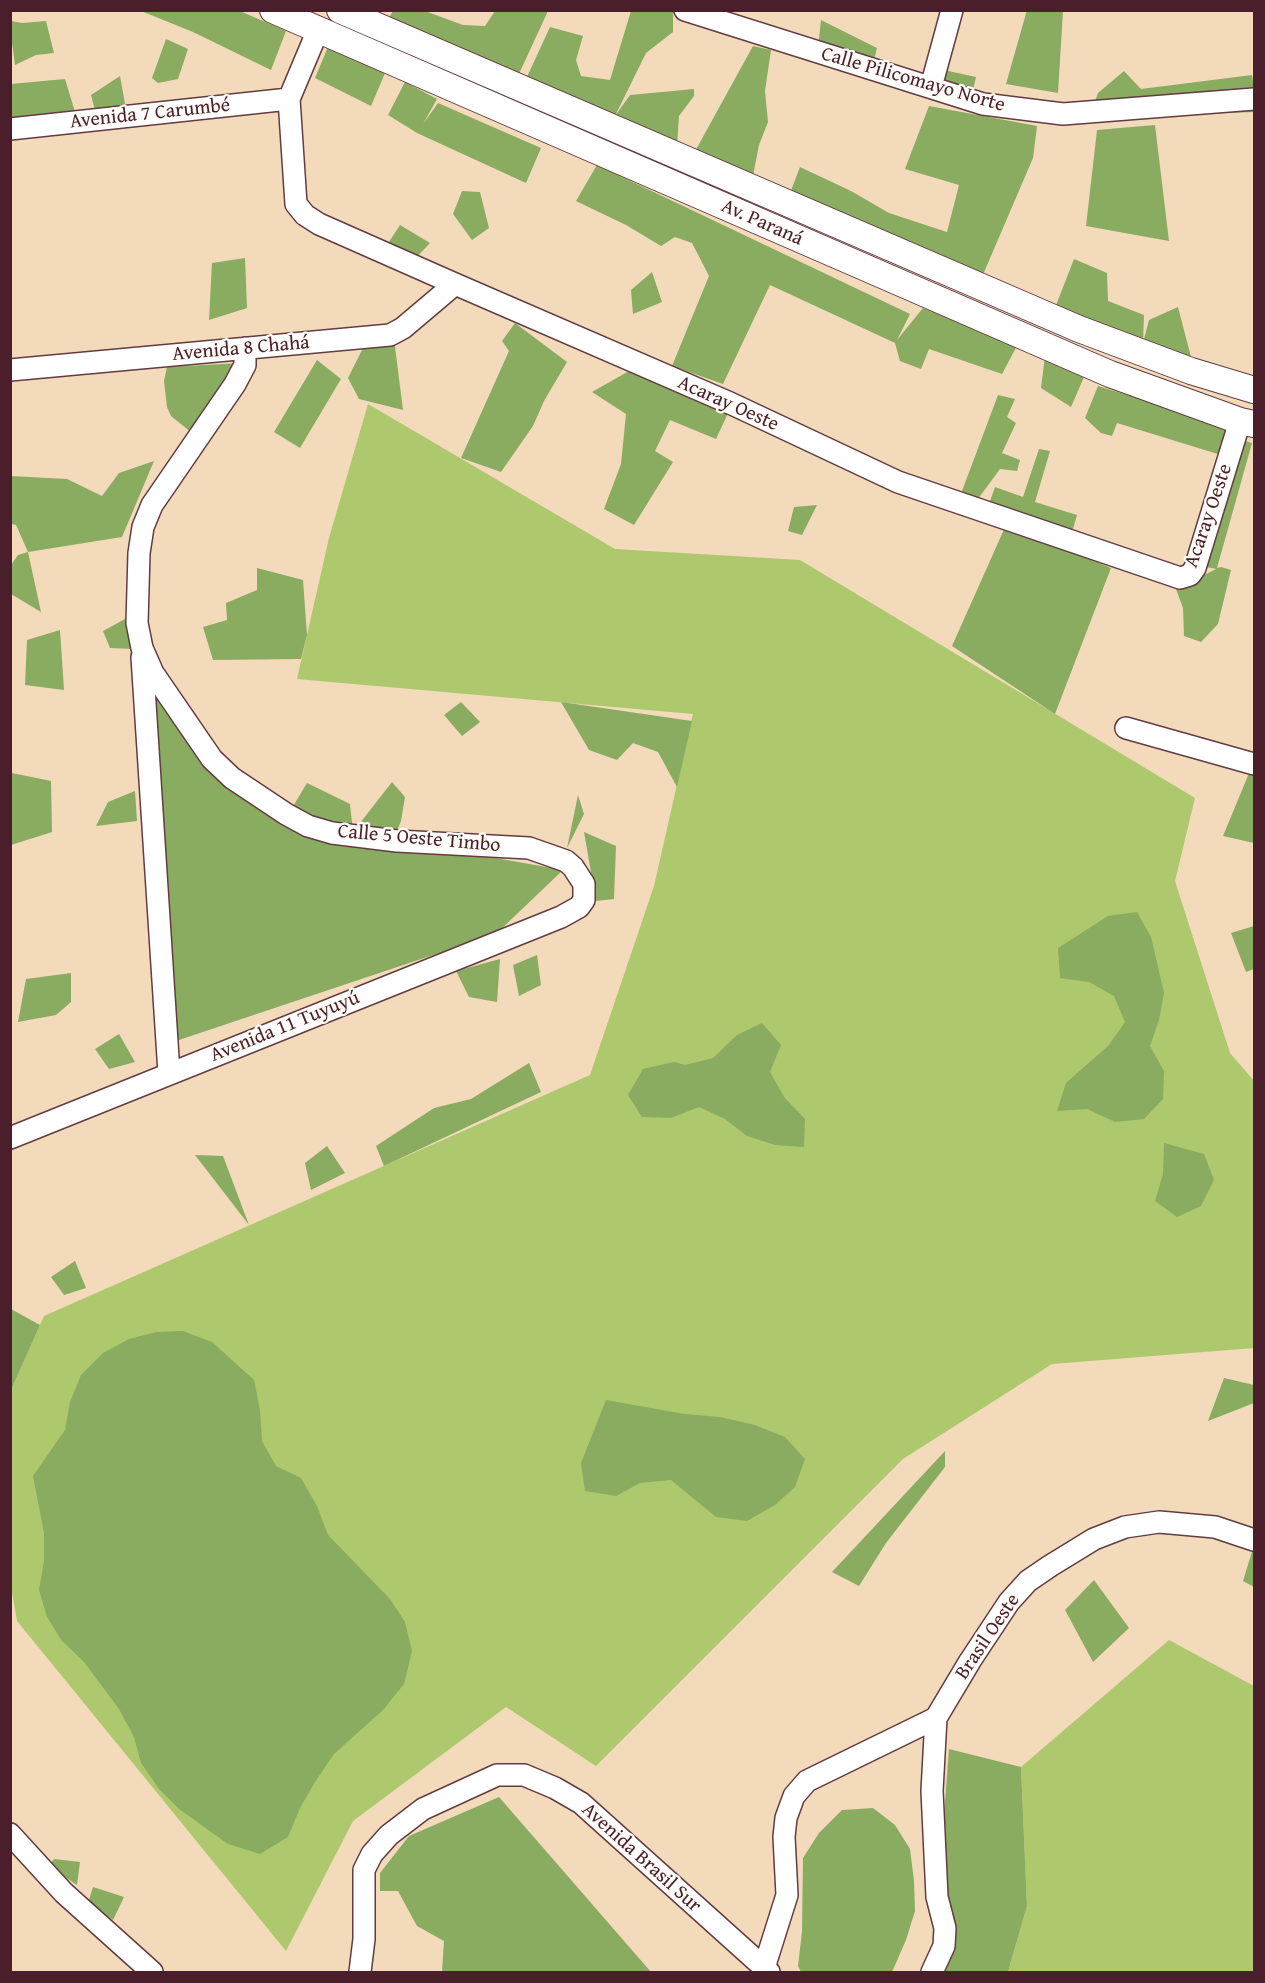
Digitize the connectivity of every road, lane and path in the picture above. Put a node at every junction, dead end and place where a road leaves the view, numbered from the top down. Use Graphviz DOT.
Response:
graph roads {
  1 [pos="340,10"];
  2 [pos="685,10"];
  3 [pos="952,10"];
  4 [pos="275,11"];
  5 [pos="318,30"];
  6 [pos="931,87"];
  7 [pos="289,99"];
  8 [pos="1254,99"];
  9 [pos="10,129"];
  10 [pos="454,284"];
  11 [pos="1000,295"];
  12 [pos="991,322"];
  13 [pos="245,348"];
  14 [pos="10,370"];
  15 [pos="1254,390"];
  16 [pos="1247,422"];
  17 [pos="142,648"];
  18 [pos="1126,728"];
  19 [pos="1254,764"];
  20 [pos="561,917"];
  21 [pos="169,1073"];
  22 [pos="10,1138"];
  23 [pos="1254,1540"];
  24 [pos="936,1718"];
  25 [pos="10,1834"];
  26 [pos="766,1970"];
  27 [pos="152,1972"];
  28 [pos="360,1972"];
  29 [pos="932,1972"];
  1 -- 11 [label="street, Av. Paraná"];
  2 -- 6 [label="street, Calle Pilicomayo Norte"];
  3 -- 6 [label="street"];
  4 -- 5 [label="street, Av. Paraná"];
  5 -- 7 [label="street, Acaray Oeste"];
  5 -- 12 [label="street, Av. Paraná"];
  6 -- 8 [label="street, Calle Pilicomayo Norte"];
  7 -- 9 [label="street, Avenida 7 Carumbé"];
  7 -- 10 [label="street, Acaray Oeste"];
  10 -- 13 [label="street, Avenida 8 Chahá"];
  10 -- 16 [label="street, Acaray Oeste"];
  11 -- 12 [label="street"];
  11 -- 15 [label="street, Av. Paraná"];
  12 -- 16 [label="street, Av. Paraná"];
  13 -- 14 [label="street, Avenida 8 Chahá"];
  13 -- 17 [label="street, Calle 5 Oeste Timbo"];
  17 -- 20 [label="street, Calle 5 Oeste Timbo"];
  17 -- 21 [label="street"];
  18 -- 19 [label="street"];
  20 -- 21 [label="street, Avenida 11 Tuyuyú"];
  21 -- 22 [label="street, Avenida 11 Tuyuyú"];
  23 -- 24 [label="street, Brasil Oeste"];
  24 -- 26 [label="street"];
  24 -- 29 [label="street, Brasil Oeste"];
  25 -- 27 [label="street"];
  26 -- 28 [label="street, Avenida Brasil Sur"];
}
